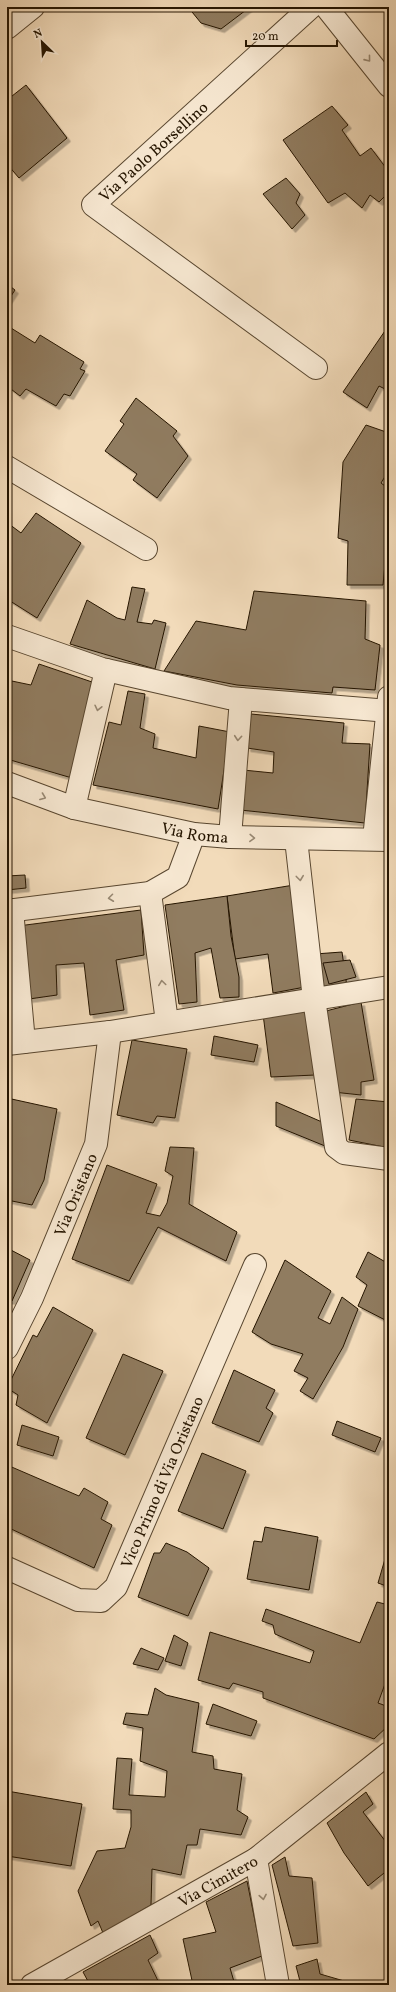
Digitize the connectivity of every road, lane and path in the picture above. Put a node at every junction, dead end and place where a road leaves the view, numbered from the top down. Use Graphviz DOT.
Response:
graph roads {
  1 [pos="33,7"];
  2 [pos="311,7"];
  3 [pos="326,7"];
  4 [pos="7,28"];
  5 [pos="389,86"];
  6 [pos="316,368"];
  7 [pos="7,467"];
  8 [pos="146,549"];
  9 [pos="7,636"];
  10 [pos="106,670"];
  11 [pos="241,699"];
  12 [pos="389,706"];
  13 [pos="7,783"];
  14 [pos="74,808"];
  15 [pos="194,834"];
  16 [pos="230,837"];
  17 [pos="296,839"];
  18 [pos="381,840"];
  19 [pos="150,893"];
  20 [pos="10,911"];
  21 [pos="389,987"];
  22 [pos="314,999"];
  23 [pos="168,1022"];
  24 [pos="110,1032"];
  25 [pos="16,1043"];
  26 [pos="389,1160"];
  27 [pos="255,1265"];
  28 [pos="7,1348"];
  29 [pos="7,1568"];
  30 [pos="389,1753"];
  31 [pos="256,1859"];
  32 [pos="32,1985"];
  33 [pos="278,1985"];
  1 -- 4 [label="street"];
  2 -- 6 [label="street, Via Paolo Borsellino"];
  3 -- 5 [label="street, one-way"];
  7 -- 8 [label="street"];
  9 -- 10 [label="street"];
  10 -- 11 [label="street"];
  10 -- 14 [label="street, one-way"];
  11 -- 12 [label="street"];
  11 -- 16 [label="street, one-way"];
  12 -- 18 [label="street"];
  13 -- 14 [label="street, Via Roma, one-way"];
  14 -- 15 [label="street, Via Roma"];
  15 -- 16 [label="street, Via Roma"];
  15 -- 19 [label="street"];
  16 -- 17 [label="street, Via Roma, one-way"];
  17 -- 18 [label="street, Via Roma"];
  17 -- 22 [label="street, one-way"];
  19 -- 20 [label="street, one-way"];
  23 -- 19 [label="street, one-way"];
  20 -- 25 [label="street"];
  21 -- 22 [label="street"];
  22 -- 23 [label="street"];
  22 -- 26 [label="street"];
  23 -- 24 [label="street"];
  24 -- 25 [label="street"];
  24 -- 28 [label="street, Via Oristano"];
  27 -- 29 [label="street, Vico Primo di Via Oristano"];
  30 -- 31 [label="street, Via Cimitero"];
  31 -- 32 [label="street, Via Cimitero"];
  31 -- 33 [label="street, one-way"];
}
